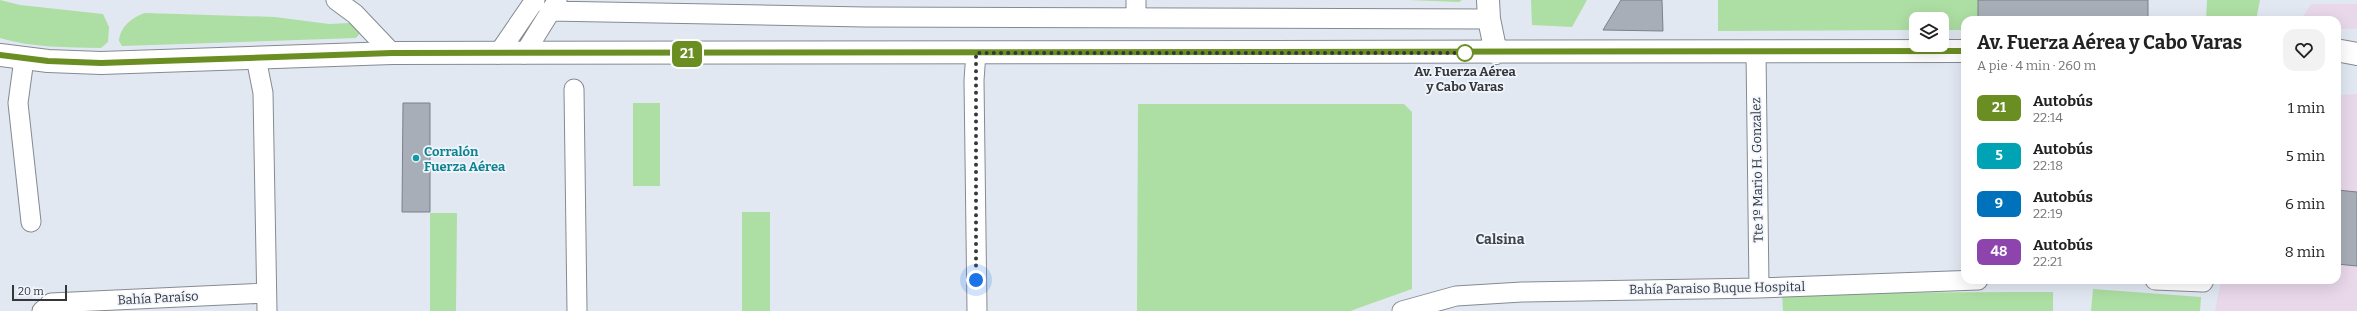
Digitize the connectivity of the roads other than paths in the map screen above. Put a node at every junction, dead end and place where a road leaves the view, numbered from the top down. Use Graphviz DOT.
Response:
graph roads {
  1 [pos="336,0"];
  2 [pos="547,4"];
  3 [pos="1136,9"];
  4 [pos="1489,10"];
  5 [pos="1961,51"];
  6 [pos="1756,52"];
  7 [pos="392,53"];
  8 [pos="976,53"];
  9 [pos="1496,53"];
  10 [pos="498,54"];
  11 [pos="524,54"];
  12 [pos="0,55"];
  13 [pos="256,58"];
  14 [pos="24,59"];
  15 [pos="574,89"];
  16 [pos="31,222"];
  17 [pos="1961,281"];
  18 [pos="1759,288"];
  19 [pos="266,302"];
  20 [pos="46,307"];
  21 [pos="577,311"];
  22 [pos="977,311"];
  23 [pos="1402,311"];
  1 -- 7 [label="street"];
  2 -- 3 [label="street"];
  2 -- 10 [label="street"];
  2 -- 11 [label="street"];
  3 -- 4 [label="street"];
  4 -- 9 [label="main road"];
  5 -- 6 [label="main road"];
  6 -- 9 [label="main road"];
  6 -- 18 [label="street, Tte 1º Mario H. Gonzalez"];
  7 -- 10 [label="main road"];
  7 -- 13 [label="main road"];
  8 -- 9 [label="main road"];
  8 -- 11 [label="main road"];
  8 -- 22 [label="street"];
  10 -- 11 [label="main road"];
  12 -- 14 [label="main road"];
  13 -- 14 [label="main road"];
  13 -- 19 [label="street"];
  14 -- 16 [label="street"];
  15 -- 21 [label="street"];
  17 -- 18 [label="street, Bahía Paraiso Buque Hospital"];
  18 -- 23 [label="street, Bahía Paraiso Buque Hospital"];
  19 -- 20 [label="street, Bahía Paraíso"];
}
